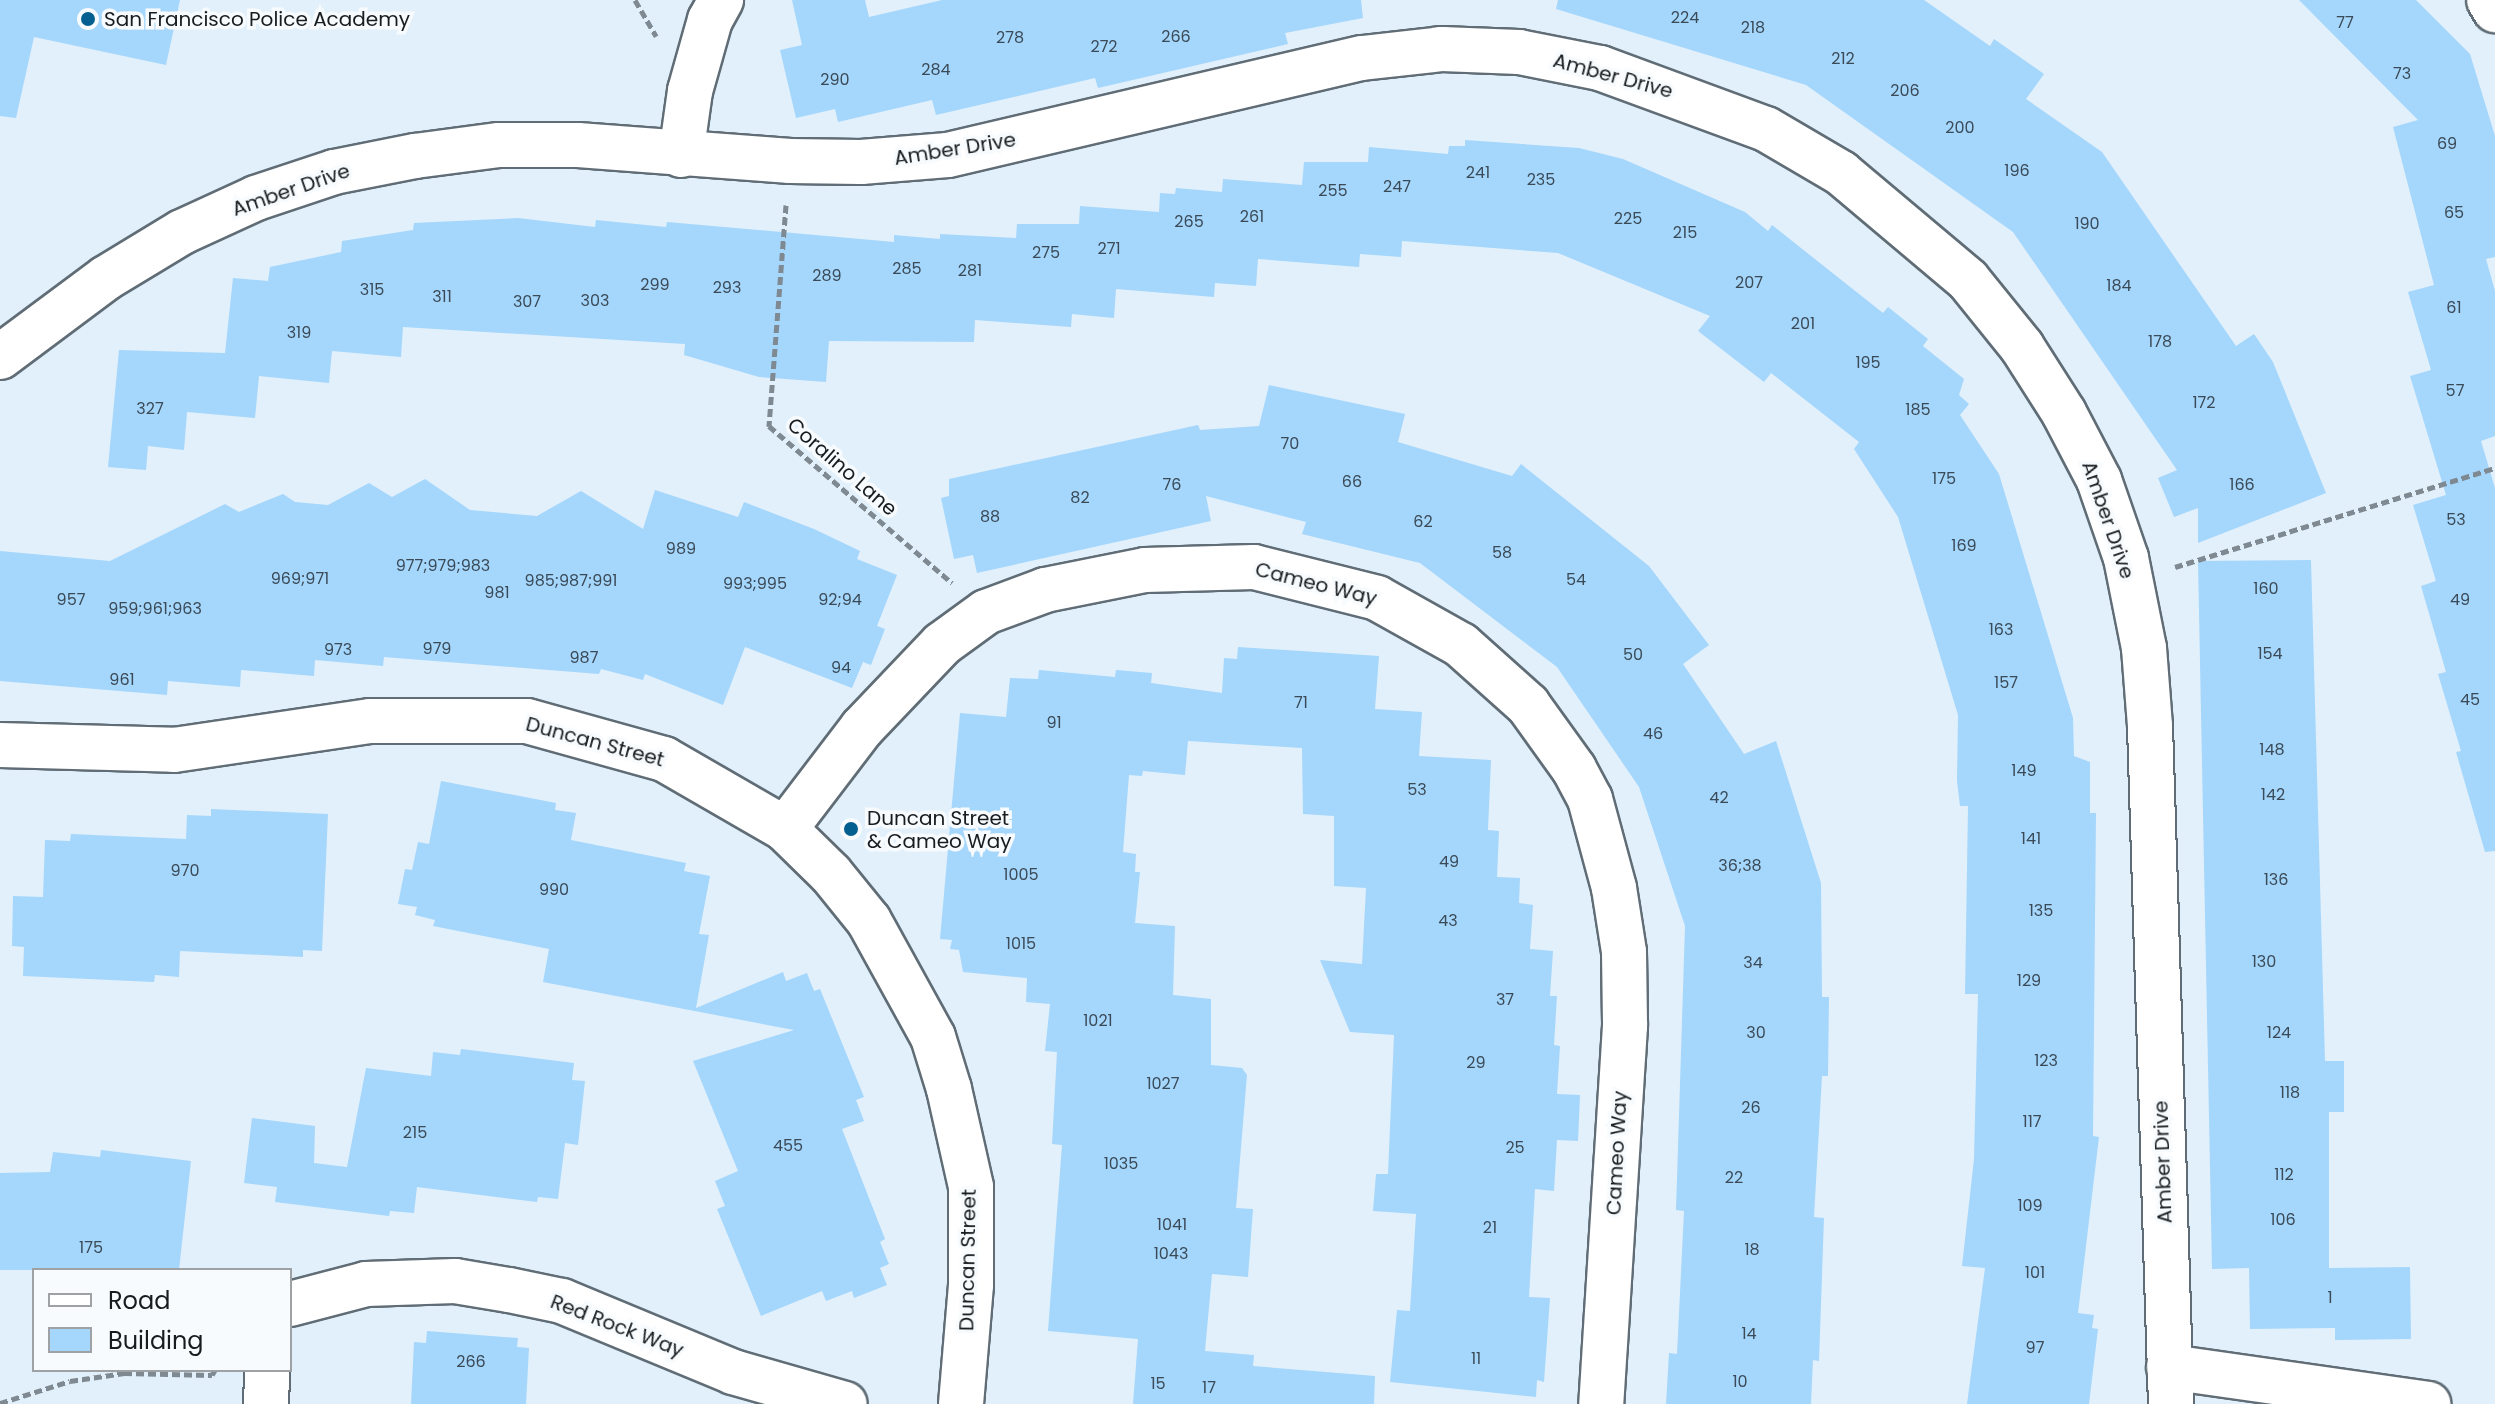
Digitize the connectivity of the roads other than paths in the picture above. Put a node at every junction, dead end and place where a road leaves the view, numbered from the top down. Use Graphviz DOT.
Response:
graph roads {
  1 [pos="721,0"];
  2 [pos="2489,0"];
  3 [pos="2495,10"];
  4 [pos="681,155"];
  5 [pos="0,357"];
  6 [pos="0,745"];
  7 [pos="785,829"];
  8 [pos="292,1303"];
  9 [pos="267,1372"];
  10 [pos="2170,1386"];
  11 [pos="266,1404"];
  12 [pos="845,1404"];
  13 [pos="961,1404"];
  14 [pos="1601,1404"];
  15 [pos="2428,1404"];
  1 -- 4 [label="street"];
  2 -- 3 [label="street"];
  4 -- 5 [label="street, Amber Drive"];
  4 -- 10 [label="street, Amber Drive"];
  6 -- 7 [label="street, Duncan Street"];
  7 -- 13 [label="street, Duncan Street"];
  7 -- 14 [label="street, Cameo Way"];
  8 -- 12 [label="street, Red Rock Way"];
  9 -- 11 [label="street"];
  10 -- 15 [label="street"];
}
